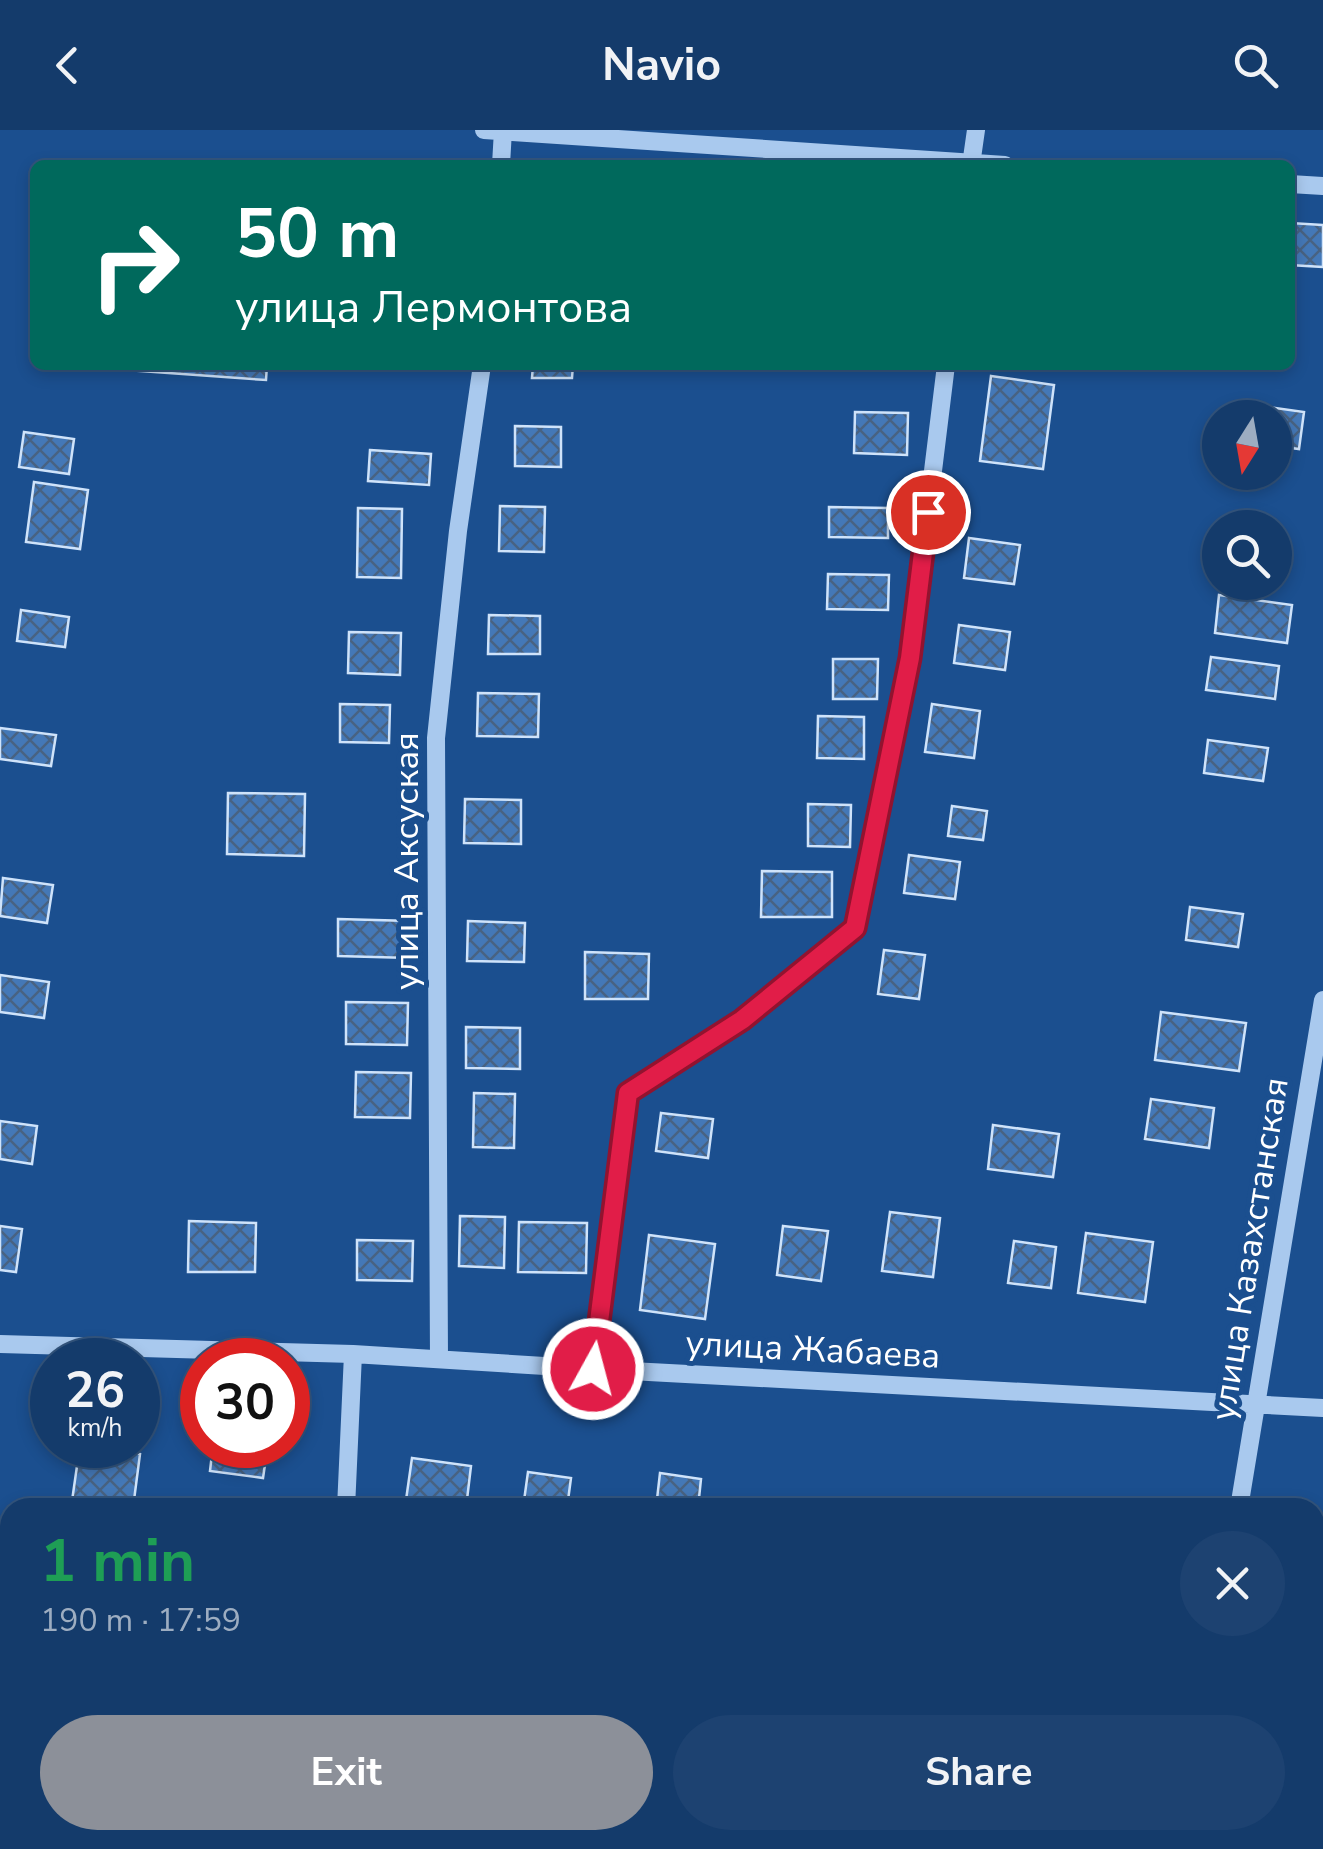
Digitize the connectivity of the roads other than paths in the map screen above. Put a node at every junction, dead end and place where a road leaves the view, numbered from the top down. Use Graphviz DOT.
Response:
graph roads {
  1 [pos="976,130"];
  2 [pos="497,131"];
  3 [pos="500,160"];
  4 [pos="914,160"];
  5 [pos="972,160"];
  6 [pos="1295,184"];
  7 [pos="1323,186"];
  8 [pos="481,370"];
  9 [pos="945,370"];
  10 [pos="1323,1000"];
  11 [pos="0,1344"];
  12 [pos="353,1354"];
  13 [pos="439,1359"];
  14 [pos="593,1369"];
  15 [pos="1256,1406"];
  16 [pos="1323,1408"];
  17 [pos="346,1498"];
  18 [pos="1241,1498"];
  1 -- 5 [label="street"];
  2 -- 3 [label="street"];
  2 -- 4 [label="street"];
  6 -- 7 [label="street"];
  8 -- 13 [label="street, улица Аксуская"];
  9 -- 14 [label="street"];
  10 -- 15 [label="street, улица Казахстанская"];
  11 -- 12 [label="street, улица Жабаева"];
  12 -- 13 [label="street, улица Жабаева"];
  12 -- 17 [label="street"];
  13 -- 14 [label="street, улица Жабаева"];
  14 -- 15 [label="street, улица Жабаева"];
  15 -- 16 [label="street, улица Жабаева"];
  15 -- 18 [label="street, улица Казахстанская"];
}
